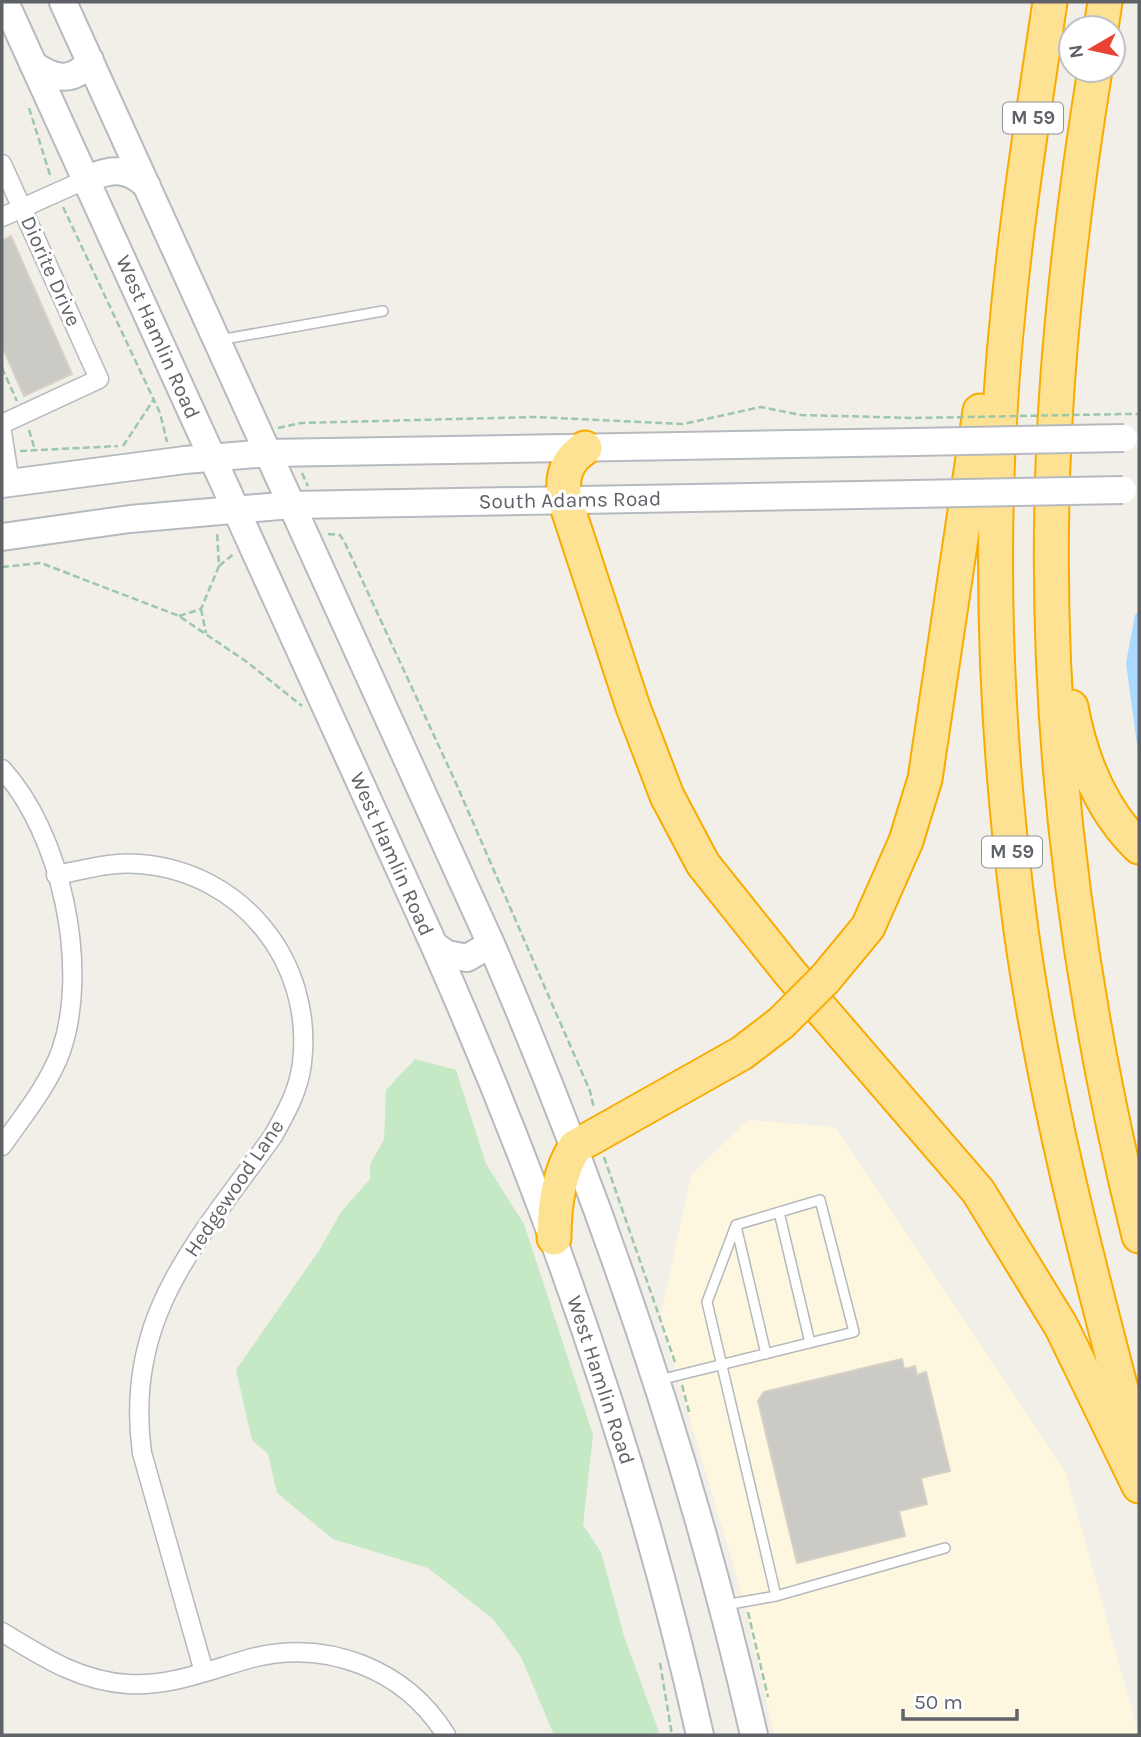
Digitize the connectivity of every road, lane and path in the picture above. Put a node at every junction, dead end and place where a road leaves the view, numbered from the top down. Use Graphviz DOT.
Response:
graph roads {
  1 [pos="5,2"];
  2 [pos="63,2"];
  3 [pos="1051,2"];
  4 [pos="90,60"];
  5 [pos="33,64"];
  6 [pos="1093,84"];
  7 [pos="29,107"];
  8 [pos="2,164"];
  9 [pos="87,179"];
  10 [pos="147,186"];
  11 [pos="57,192"];
  12 [pos="22,208"];
  13 [pos="2,217"];
  14 [pos="1017,234"];
  15 [pos="383,311"];
  16 [pos="217,341"];
  17 [pos="154,399"];
  18 [pos="1139,414"];
  19 [pos="2,424"];
  20 [pos="278,428"];
  21 [pos="915,430"];
  22 [pos="1129,430"];
  23 [pos="2,432"];
  24 [pos="157,443"];
  25 [pos="134,445"];
  26 [pos="123,446"];
  27 [pos="585,447"];
  28 [pos="5,453"];
  29 [pos="268,453"];
  30 [pos="213,457"];
  31 [pos="297,463"];
  32 [pos="6,484"];
  33 [pos="1131,490"];
  34 [pos="302,500"];
  35 [pos="565,500"];
  36 [pos="236,508"];
  37 [pos="217,531"];
  38 [pos="2,537"];
  39 [pos="241,548"];
  40 [pos="219,566"];
  41 [pos="2,567"];
  42 [pos="1052,584"];
  43 [pos="201,609"];
  44 [pos="179,617"];
  45 [pos="207,635"];
  46 [pos="304,708"];
  47 [pos="2,769"];
  48 [pos="1139,847"];
  49 [pos="56,875"];
  50 [pos="491,944"];
  51 [pos="434,945"];
  52 [pos="2,1146"];
  53 [pos="575,1147"];
  54 [pos="779,1212"];
  55 [pos="736,1225"];
  56 [pos="1139,1236"];
  57 [pos="554,1238"];
  58 [pos="810,1343"];
  59 [pos="766,1354"];
  60 [pos="721,1365"];
  61 [pos="657,1380"];
  62 [pos="1139,1457"];
  63 [pos="1139,1486"];
  64 [pos="945,1548"];
  65 [pos="776,1596"];
  66 [pos="723,1605"];
  67 [pos="2,1632"];
  68 [pos="660,1661"];
  69 [pos="204,1672"];
  70 [pos="446,1735"];
  71 [pos="672,1735"];
  72 [pos="700,1735"];
  73 [pos="754,1735"];
  1 -- 5 [label="main road, West Hamlin Road"];
  2 -- 4 [label="main road"];
  3 -- 14 [label="highway, M 59"];
  4 -- 5 [label="main road"];
  4 -- 10 [label="main road"];
  5 -- 9 [label="main road, West Hamlin Road"];
  6 -- 42 [label="highway, M 59"];
  7 -- 11 [label="path"];
  8 -- 12 [label="street, Diorite Drive"];
  9 -- 10 [label="main road"];
  9 -- 11 [label="street"];
  9 -- 30 [label="main road, West Hamlin Road"];
  10 -- 16 [label="main road"];
  11 -- 12 [label="street"];
  11 -- 17 [label="path"];
  12 -- 13 [label="street"];
  12 -- 19 [label="street, Diorite Drive"];
  14 -- 53 [label="highway, bridge"];
  14 -- 62 [label="highway, M 59"];
  15 -- 16 [label="lane"];
  16 -- 29 [label="main road"];
  17 -- 24 [label="path"];
  17 -- 26 [label="path"];
  18 -- 22 [label="path"];
  20 -- 21 [label="path"];
  21 -- 22 [label="main road, bridge"];
  21 -- 22 [label="path, bridge"];
  21 -- 27 [label="main road"];
  23 -- 28 [label="street"];
  25 -- 26 [label="path"];
  26 -- 28 [label="path"];
  27 -- 29 [label="main road"];
  27 -- 35 [label="highway"];
  28 -- 32 [label="street"];
  29 -- 30 [label="main road"];
  29 -- 34 [label="main road"];
  30 -- 32 [label="main road"];
  30 -- 36 [label="main road, West Hamlin Road"];
  31 -- 34 [label="path"];
  33 -- 35 [label="main road, South Adams Road, bridge"];
  34 -- 35 [label="main road, South Adams Road"];
  34 -- 36 [label="main road, South Adams Road"];
  34 -- 50 [label="main road"];
  35 -- 63 [label="highway"];
  36 -- 38 [label="main road, South Adams Road"];
  36 -- 51 [label="main road, West Hamlin Road"];
  37 -- 40 [label="path"];
  39 -- 40 [label="path"];
  40 -- 43 [label="path"];
  41 -- 44 [label="path"];
  42 -- 48 [label="highway"];
  42 -- 56 [label="highway, M 59"];
  43 -- 44 [label="path"];
  43 -- 45 [label="path"];
  44 -- 45 [label="path"];
  45 -- 46 [label="path"];
  47 -- 49 [label="street"];
  49 -- 52 [label="street"];
  49 -- 69 [label="street, Hedgewood Lane"];
  50 -- 51 [label="main road"];
  50 -- 53 [label="main road"];
  51 -- 57 [label="main road, West Hamlin Road"];
  53 -- 57 [label="highway"];
  53 -- 61 [label="main road"];
  54 -- 55 [label="lane"];
  54 -- 58 [label="lane"];
  54 -- 58 [label="lane"];
  55 -- 59 [label="lane"];
  55 -- 60 [label="lane"];
  57 -- 72 [label="main road, West Hamlin Road"];
  58 -- 59 [label="lane"];
  59 -- 60 [label="lane"];
  60 -- 61 [label="lane"];
  60 -- 65 [label="lane"];
  61 -- 66 [label="main road"];
  64 -- 65 [label="lane"];
  65 -- 66 [label="lane"];
  66 -- 73 [label="main road"];
  67 -- 69 [label="street"];
  68 -- 71 [label="path"];
  69 -- 70 [label="street"];
}
